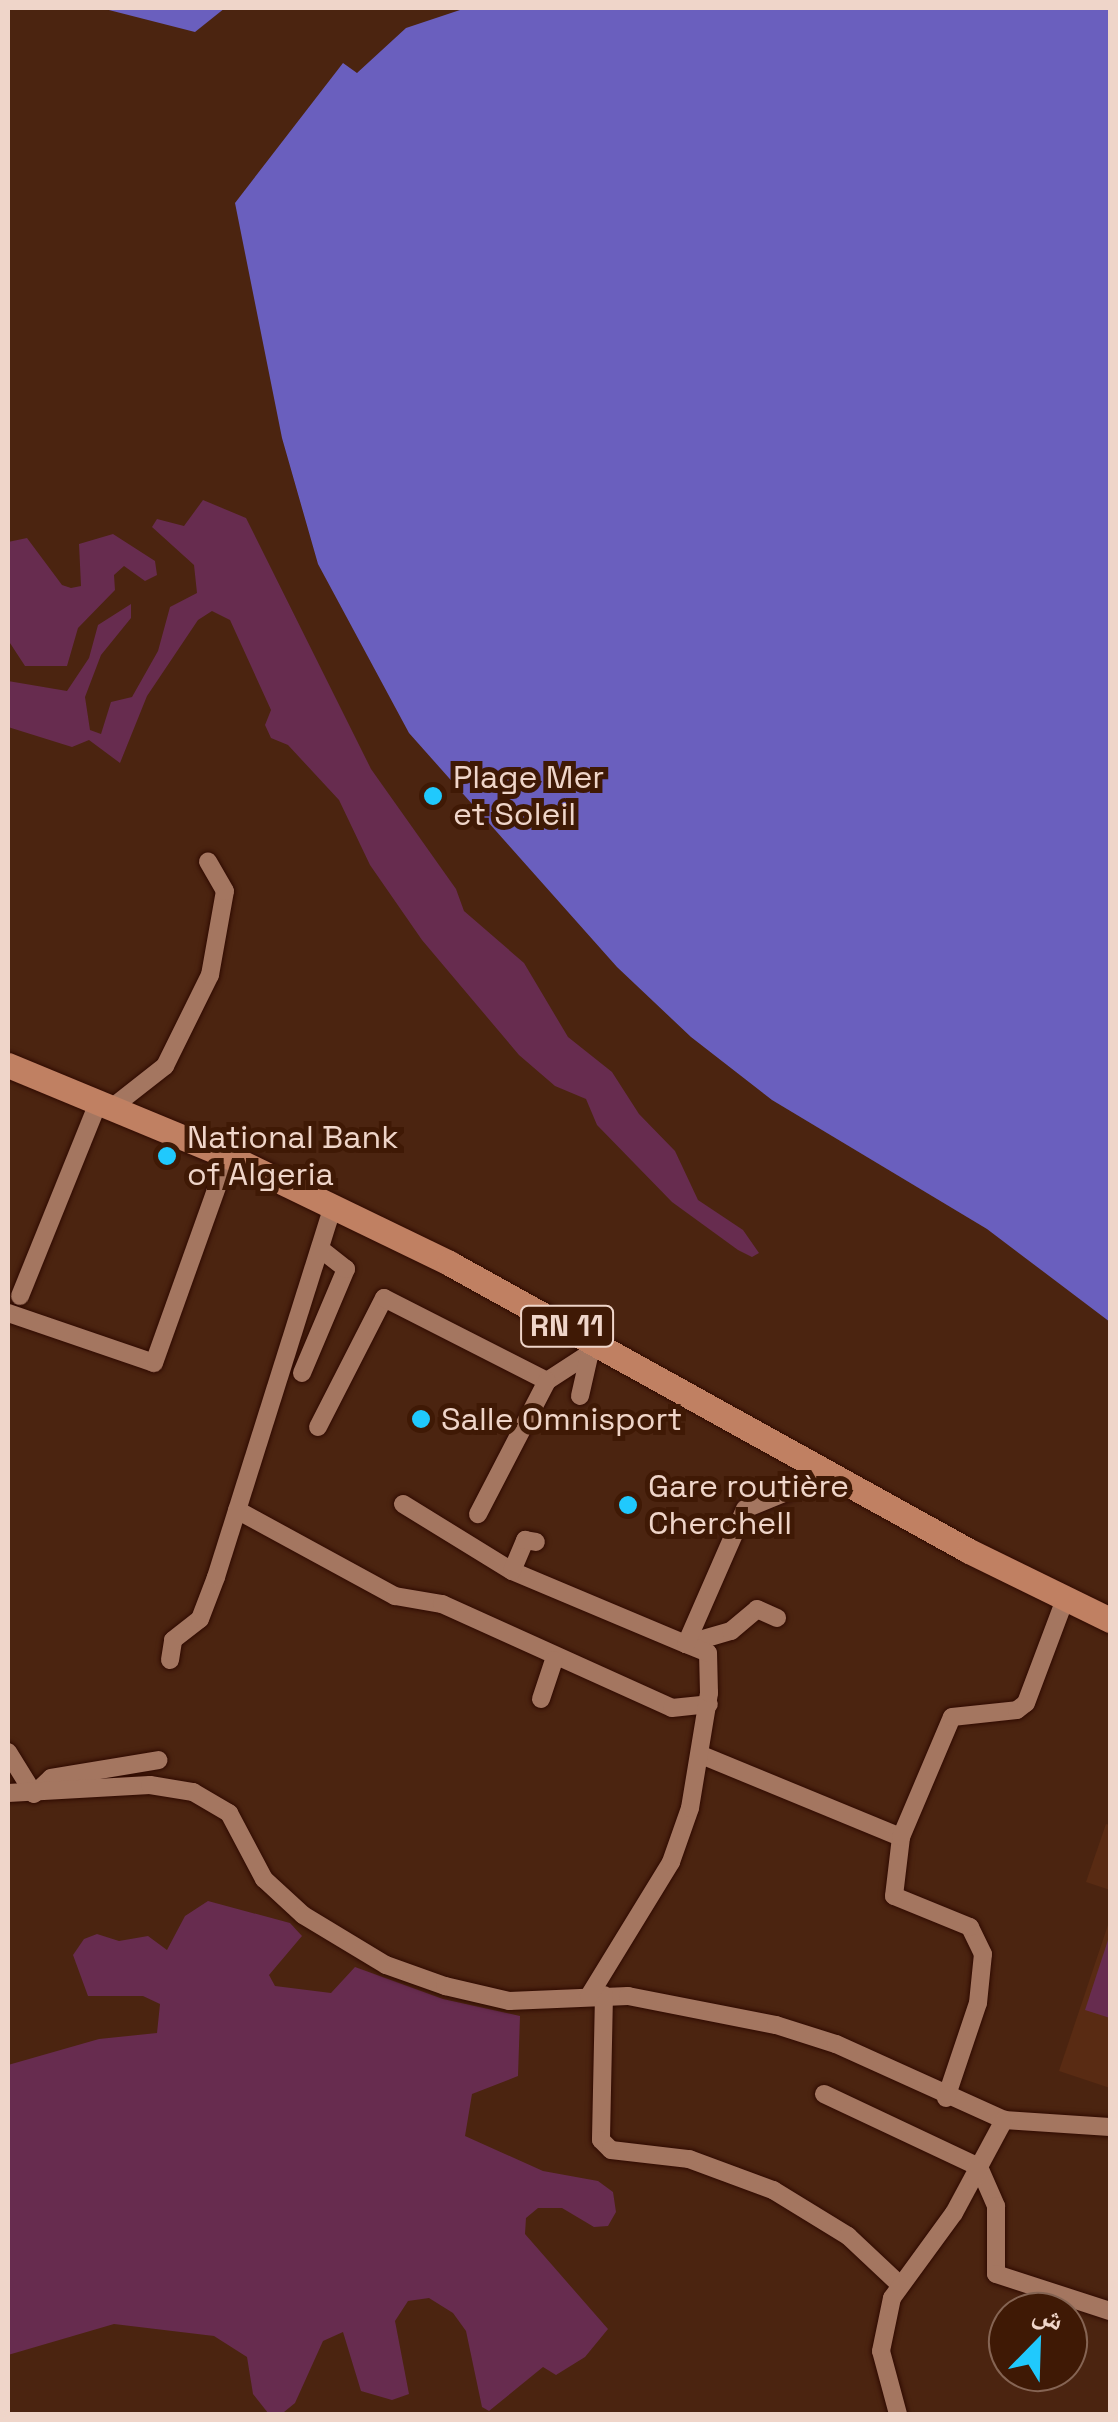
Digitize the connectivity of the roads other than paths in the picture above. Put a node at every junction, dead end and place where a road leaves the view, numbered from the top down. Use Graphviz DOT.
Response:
graph roads {
  1 [pos="208,861"];
  2 [pos="10,1072"];
  3 [pos="106,1103"];
  4 [pos="228,1156"];
  5 [pos="332,1208"];
  6 [pos="320,1249"];
  7 [pos="20,1296"];
  8 [pos="8,1313"];
  9 [pos="589,1348"];
  10 [pos="302,1373"];
  11 [pos="546,1380"];
  12 [pos="580,1396"];
  13 [pos="318,1427"];
  14 [pos="828,1474"];
  15 [pos="403,1504"];
  16 [pos="237,1510"];
  17 [pos="478,1514"];
  18 [pos="536,1542"];
  19 [pos="512,1571"];
  20 [pos="1065,1600"];
  21 [pos="777,1618"];
  22 [pos="1110,1620"];
  23 [pos="699,1646"];
  24 [pos="170,1660"];
  25 [pos="554,1660"];
  26 [pos="540,1699"];
  27 [pos="710,1704"];
  28 [pos="8,1752"];
  29 [pos="704,1756"];
  30 [pos="158,1760"];
  31 [pos="8,1793"];
  32 [pos="34,1794"];
  33 [pos="901,1837"];
  34 [pos="596,1996"];
  35 [pos="824,2094"];
  36 [pos="946,2098"];
  37 [pos="1004,2120"];
  38 [pos="1110,2128"];
  39 [pos="978,2167"];
  40 [pos="898,2283"];
  41 [pos="1110,2311"];
  42 [pos="898,2414"];
  1 -- 3 [label="street"];
  2 -- 3 [label="main road, RN 11"];
  3 -- 4 [label="main road, RN 11"];
  3 -- 7 [label="street"];
  4 -- 5 [label="main road, RN 11"];
  4 -- 8 [label="street"];
  5 -- 6 [label="street"];
  5 -- 9 [label="main road, RN 11"];
  6 -- 10 [label="street"];
  6 -- 16 [label="street"];
  9 -- 11 [label="street"];
  9 -- 12 [label="street"];
  9 -- 14 [label="main road, RN 11"];
  11 -- 13 [label="street"];
  11 -- 17 [label="street"];
  14 -- 20 [label="main road, RN 11"];
  14 -- 23 [label="street"];
  15 -- 19 [label="street"];
  16 -- 24 [label="street"];
  16 -- 25 [label="street"];
  18 -- 19 [label="street"];
  19 -- 23 [label="street"];
  20 -- 22 [label="main road, RN 11"];
  20 -- 33 [label="street"];
  21 -- 23 [label="street"];
  23 -- 27 [label="street"];
  25 -- 26 [label="street"];
  25 -- 27 [label="street"];
  27 -- 29 [label="street"];
  28 -- 32 [label="street"];
  29 -- 33 [label="street"];
  29 -- 34 [label="street"];
  30 -- 32 [label="street"];
  31 -- 32 [label="street"];
  32 -- 34 [label="street"];
  33 -- 36 [label="street"];
  34 -- 36 [label="street"];
  34 -- 40 [label="street"];
  35 -- 39 [label="street"];
  36 -- 37 [label="street"];
  37 -- 38 [label="street"];
  37 -- 39 [label="street"];
  39 -- 40 [label="street"];
  39 -- 41 [label="street"];
  40 -- 42 [label="street"];
}
